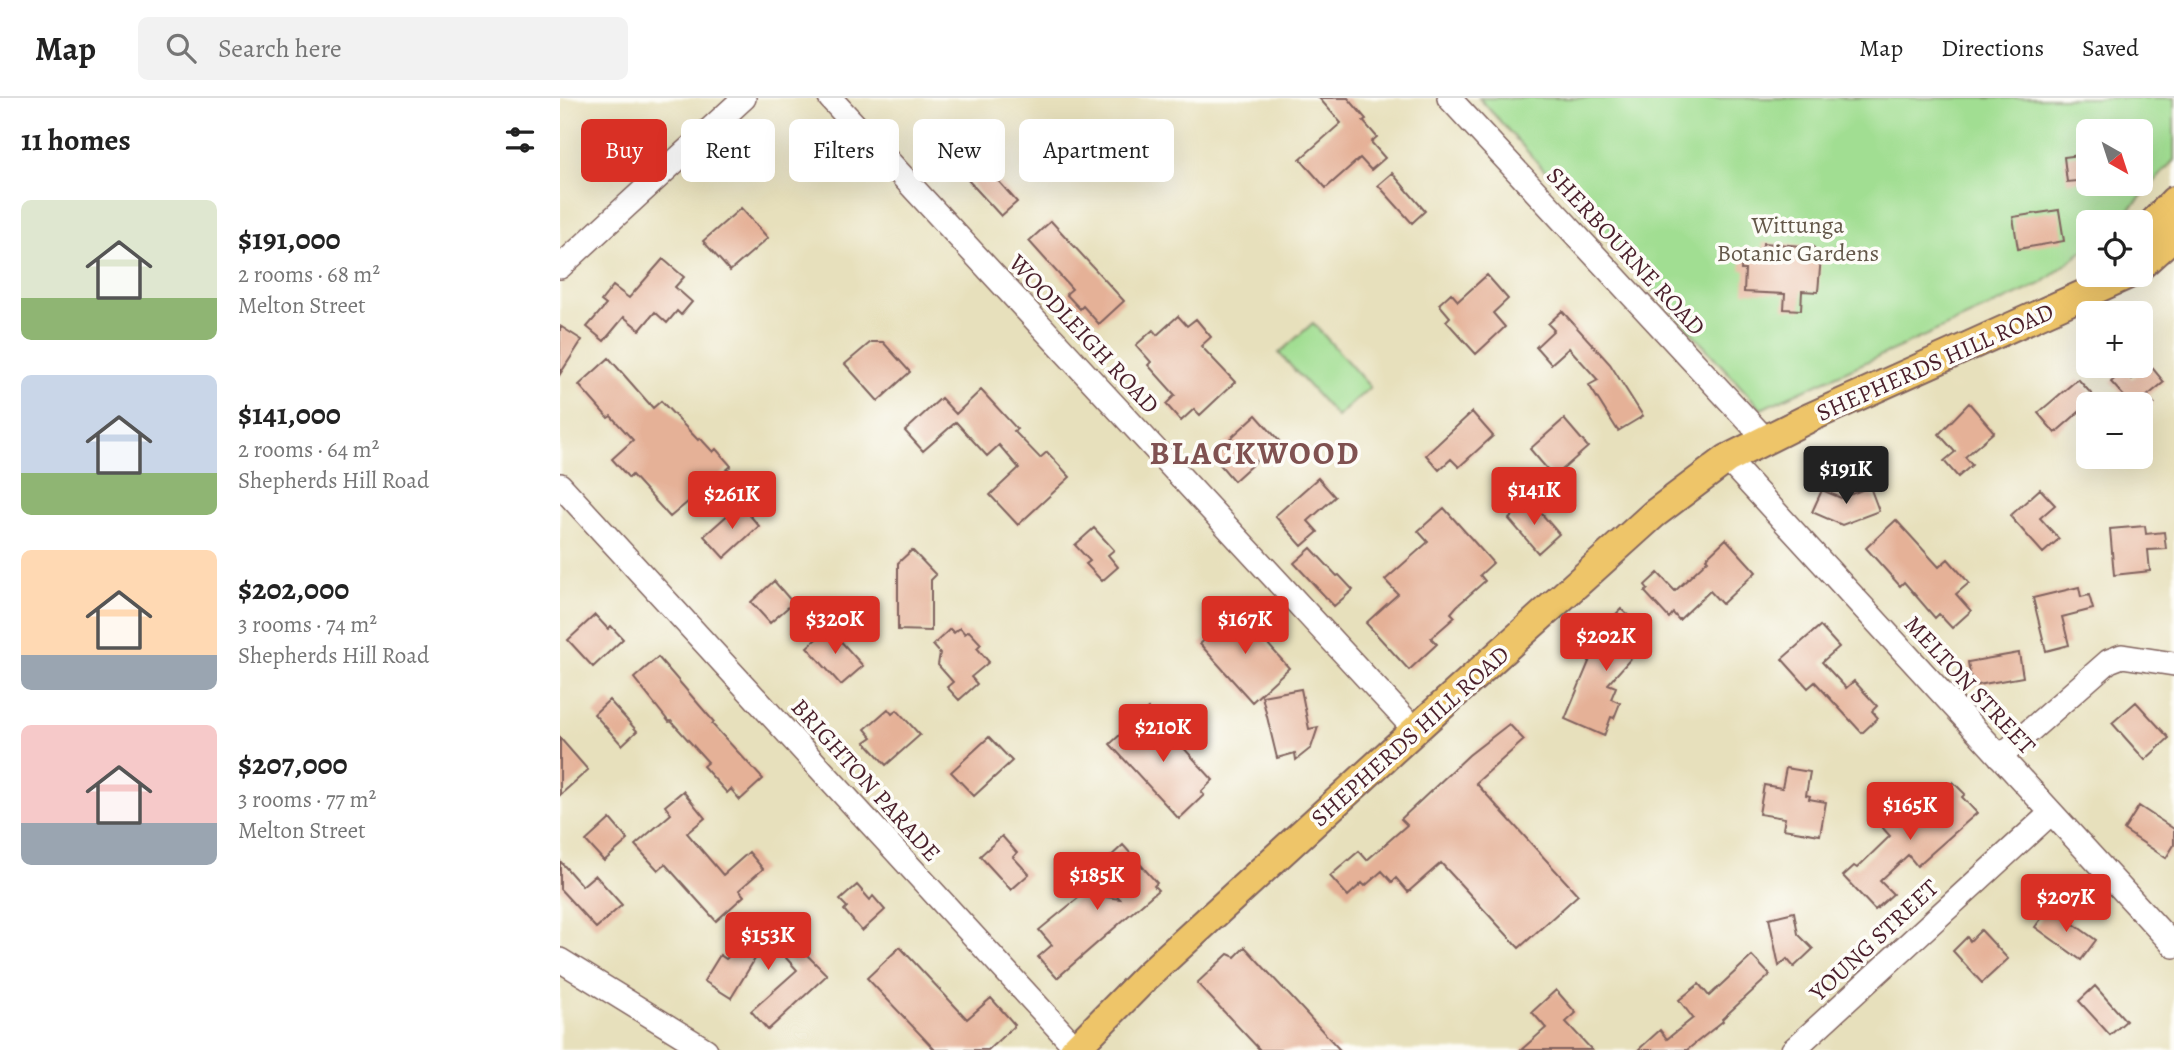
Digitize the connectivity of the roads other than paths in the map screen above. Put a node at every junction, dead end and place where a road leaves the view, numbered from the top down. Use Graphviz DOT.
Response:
graph roads {
  1 [pos="744,98"];
  2 [pos="830,98"];
  3 [pos="1448,98"];
  4 [pos="2174,201"];
  5 [pos="2153,223"];
  6 [pos="2174,235"];
  7 [pos="2174,248"];
  8 [pos="2153,255"];
  9 [pos="2153,260"];
  10 [pos="560,267"];
  11 [pos="2084,287"];
  12 [pos="2101,287"];
  13 [pos="2065,304"];
  14 [pos="1766,440"];
  15 [pos="1727,459"];
  16 [pos="560,485"];
  17 [pos="2174,664"];
  18 [pos="1415,730"];
  19 [pos="2000,757"];
  20 [pos="2052,813"];
  21 [pos="2174,946"];
  22 [pos="560,960"];
  23 [pos="1075,1049"];
  24 [pos="706,1050"];
  25 [pos="1793,1050"];
  1 -- 10 [label="street"];
  2 -- 18 [label="street, WOODLEIGH ROAD"];
  3 -- 14 [label="street, SHERBOURNE ROAD"];
  4 -- 5 [label="main road"];
  6 -- 8 [label="main road"];
  7 -- 9 [label="street"];
  11 -- 13 [label="main road, SHEPHERDS HILL ROAD"];
  12 -- 13 [label="main road, SHEPHERDS HILL ROAD"];
  13 -- 14 [label="main road, SHEPHERDS HILL ROAD"];
  14 -- 15 [label="main road, SHEPHERDS HILL ROAD"];
  15 -- 18 [label="main road, SHEPHERDS HILL ROAD"];
  15 -- 19 [label="street, MELTON STREET"];
  16 -- 23 [label="street, BRIGHTON PARADE"];
  17 -- 19 [label="street"];
  18 -- 23 [label="main road, SHEPHERDS HILL ROAD"];
  19 -- 20 [label="street, MELTON STREET"];
  20 -- 21 [label="street, MELTON STREET"];
  20 -- 25 [label="street, YOUNG STREET"];
  22 -- 24 [label="street"];
}
